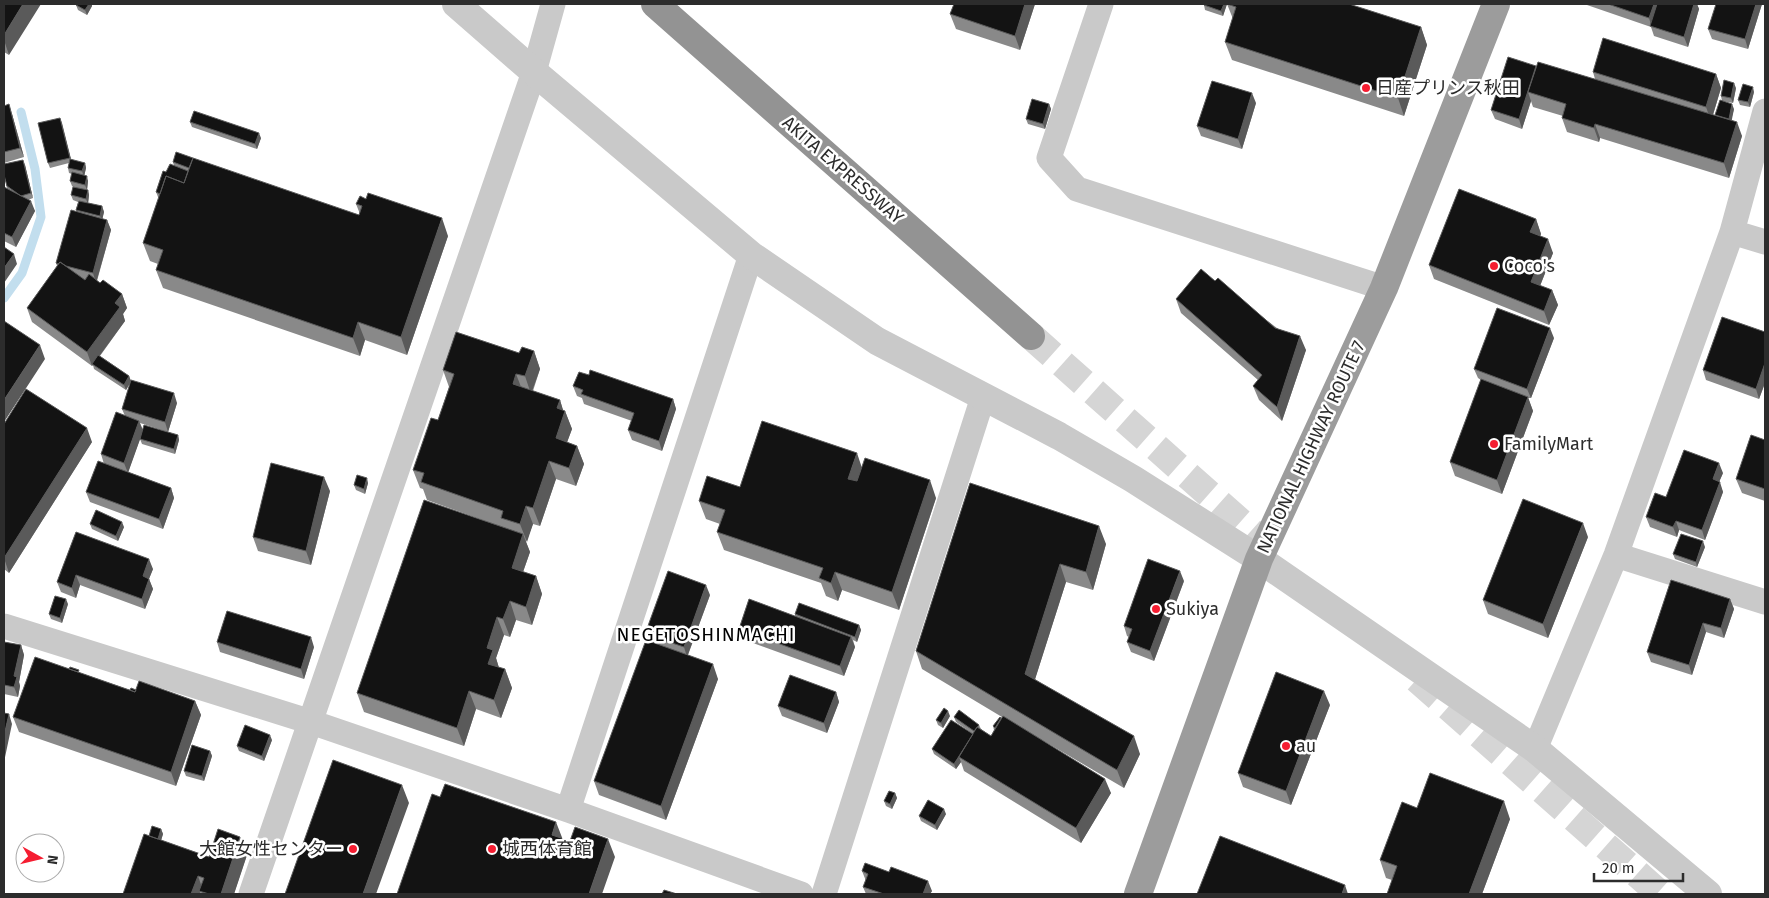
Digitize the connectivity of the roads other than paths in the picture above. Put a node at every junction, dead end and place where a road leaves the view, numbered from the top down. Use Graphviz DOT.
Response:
graph roads {
  1 [pos="456,4"];
  2 [pos="553,4"];
  3 [pos="654,4"];
  4 [pos="679,4"];
  5 [pos="1101,4"];
  6 [pos="1496,4"];
  7 [pos="534,72"];
  8 [pos="1765,111"];
  9 [pos="863,187"];
  10 [pos="1732,232"];
  11 [pos="1765,242"];
  12 [pos="751,255"];
  13 [pos="1384,288"];
  14 [pos="1031,336"];
  15 [pos="983,396"];
  16 [pos="1616,555"];
  17 [pos="1259,559"];
  18 [pos="1765,602"];
  19 [pos="4,626"];
  20 [pos="310,722"];
  21 [pos="1535,749"];
  22 [pos="568,810"];
  23 [pos="251,894"];
  24 [pos="801,894"];
  25 [pos="824,894"];
  26 [pos="1138,894"];
  27 [pos="1708,894"];
  1 -- 7 [label="street"];
  2 -- 7 [label="street"];
  3 -- 9 [label="highway, AKITA EXPRESSWAY"];
  4 -- 9 [label="highway"];
  5 -- 13 [label="street"];
  6 -- 13 [label="highway, NATIONAL HIGHWAY ROUTE 7"];
  7 -- 12 [label="street"];
  7 -- 20 [label="street"];
  8 -- 10 [label="street"];
  9 -- 14 [label="highway, AKITA EXPRESSWAY"];
  10 -- 11 [label="street"];
  10 -- 16 [label="street"];
  12 -- 15 [label="street"];
  12 -- 22 [label="street"];
  13 -- 17 [label="highway, NATIONAL HIGHWAY ROUTE 7"];
  15 -- 17 [label="street"];
  15 -- 25 [label="street"];
  16 -- 18 [label="street"];
  16 -- 21 [label="street"];
  17 -- 21 [label="street"];
  17 -- 26 [label="highway, NATIONAL HIGHWAY ROUTE 7"];
  19 -- 20 [label="street"];
  20 -- 22 [label="street"];
  20 -- 23 [label="street"];
  21 -- 27 [label="street"];
  22 -- 24 [label="street"];
}
